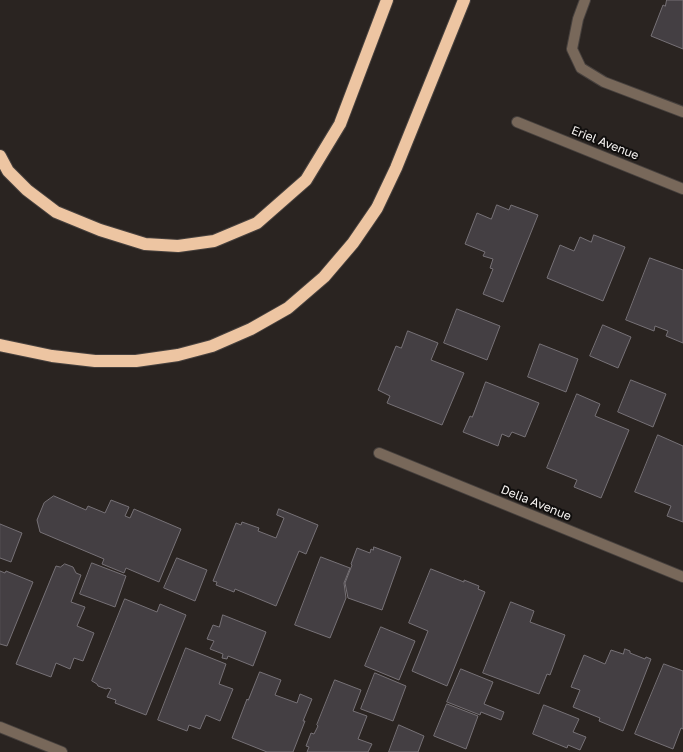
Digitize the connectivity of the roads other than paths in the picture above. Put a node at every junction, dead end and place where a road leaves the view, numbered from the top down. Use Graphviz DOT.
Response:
graph roads {
  1 [pos="387,0"];
  2 [pos="464,0"];
  3 [pos="585,0"];
  4 [pos="683,112"];
  5 [pos="517,122"];
  6 [pos="0,156"];
  7 [pos="683,189"];
  8 [pos="0,345"];
  9 [pos="379,453"];
  10 [pos="683,577"];
  11 [pos="0,727"];
  12 [pos="62,752"];
  1 -- 6 [label="highway"];
  2 -- 8 [label="highway"];
  3 -- 4 [label="street"];
  5 -- 7 [label="street, Eriel Avenue"];
  9 -- 10 [label="street, Delia Avenue"];
  11 -- 12 [label="street"];
}
